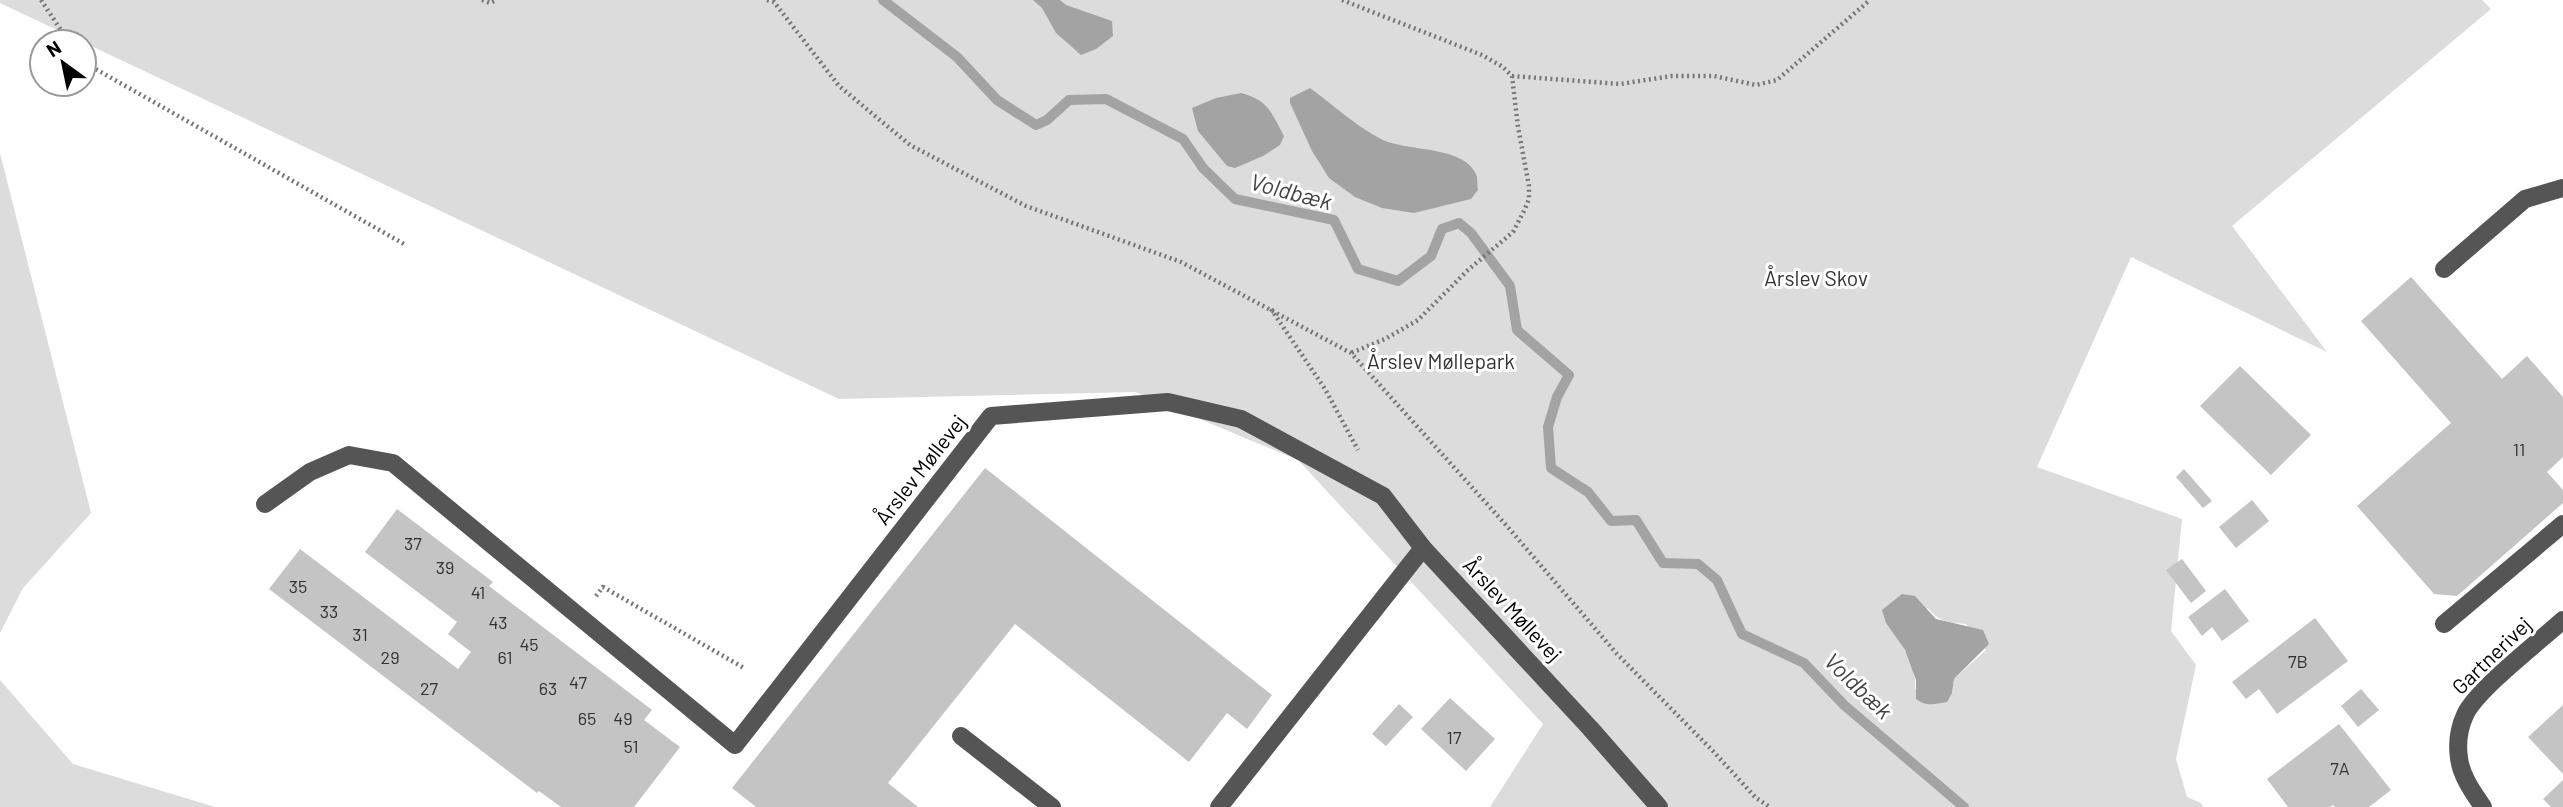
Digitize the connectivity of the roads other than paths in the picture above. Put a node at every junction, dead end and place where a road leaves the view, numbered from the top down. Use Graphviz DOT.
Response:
graph roads {
  1 [pos="2563,188"];
  2 [pos="2444,269"];
  3 [pos="265,503"];
  4 [pos="2563,524"];
  5 [pos="1423,548"];
  6 [pos="2563,620"];
  7 [pos="2444,624"];
  8 [pos="961,736"];
  9 [pos="1649,804"];
  10 [pos="1052,807"];
  11 [pos="1220,807"];
  12 [pos="2483,807"];
  1 -- 2 [label="street"];
  3 -- 5 [label="street, Årslev Møllevej"];
  4 -- 7 [label="street"];
  5 -- 9 [label="street, Årslev Møllevej"];
  5 -- 11 [label="street"];
  6 -- 12 [label="street, Gartnerivej"];
  8 -- 10 [label="street"];
}
